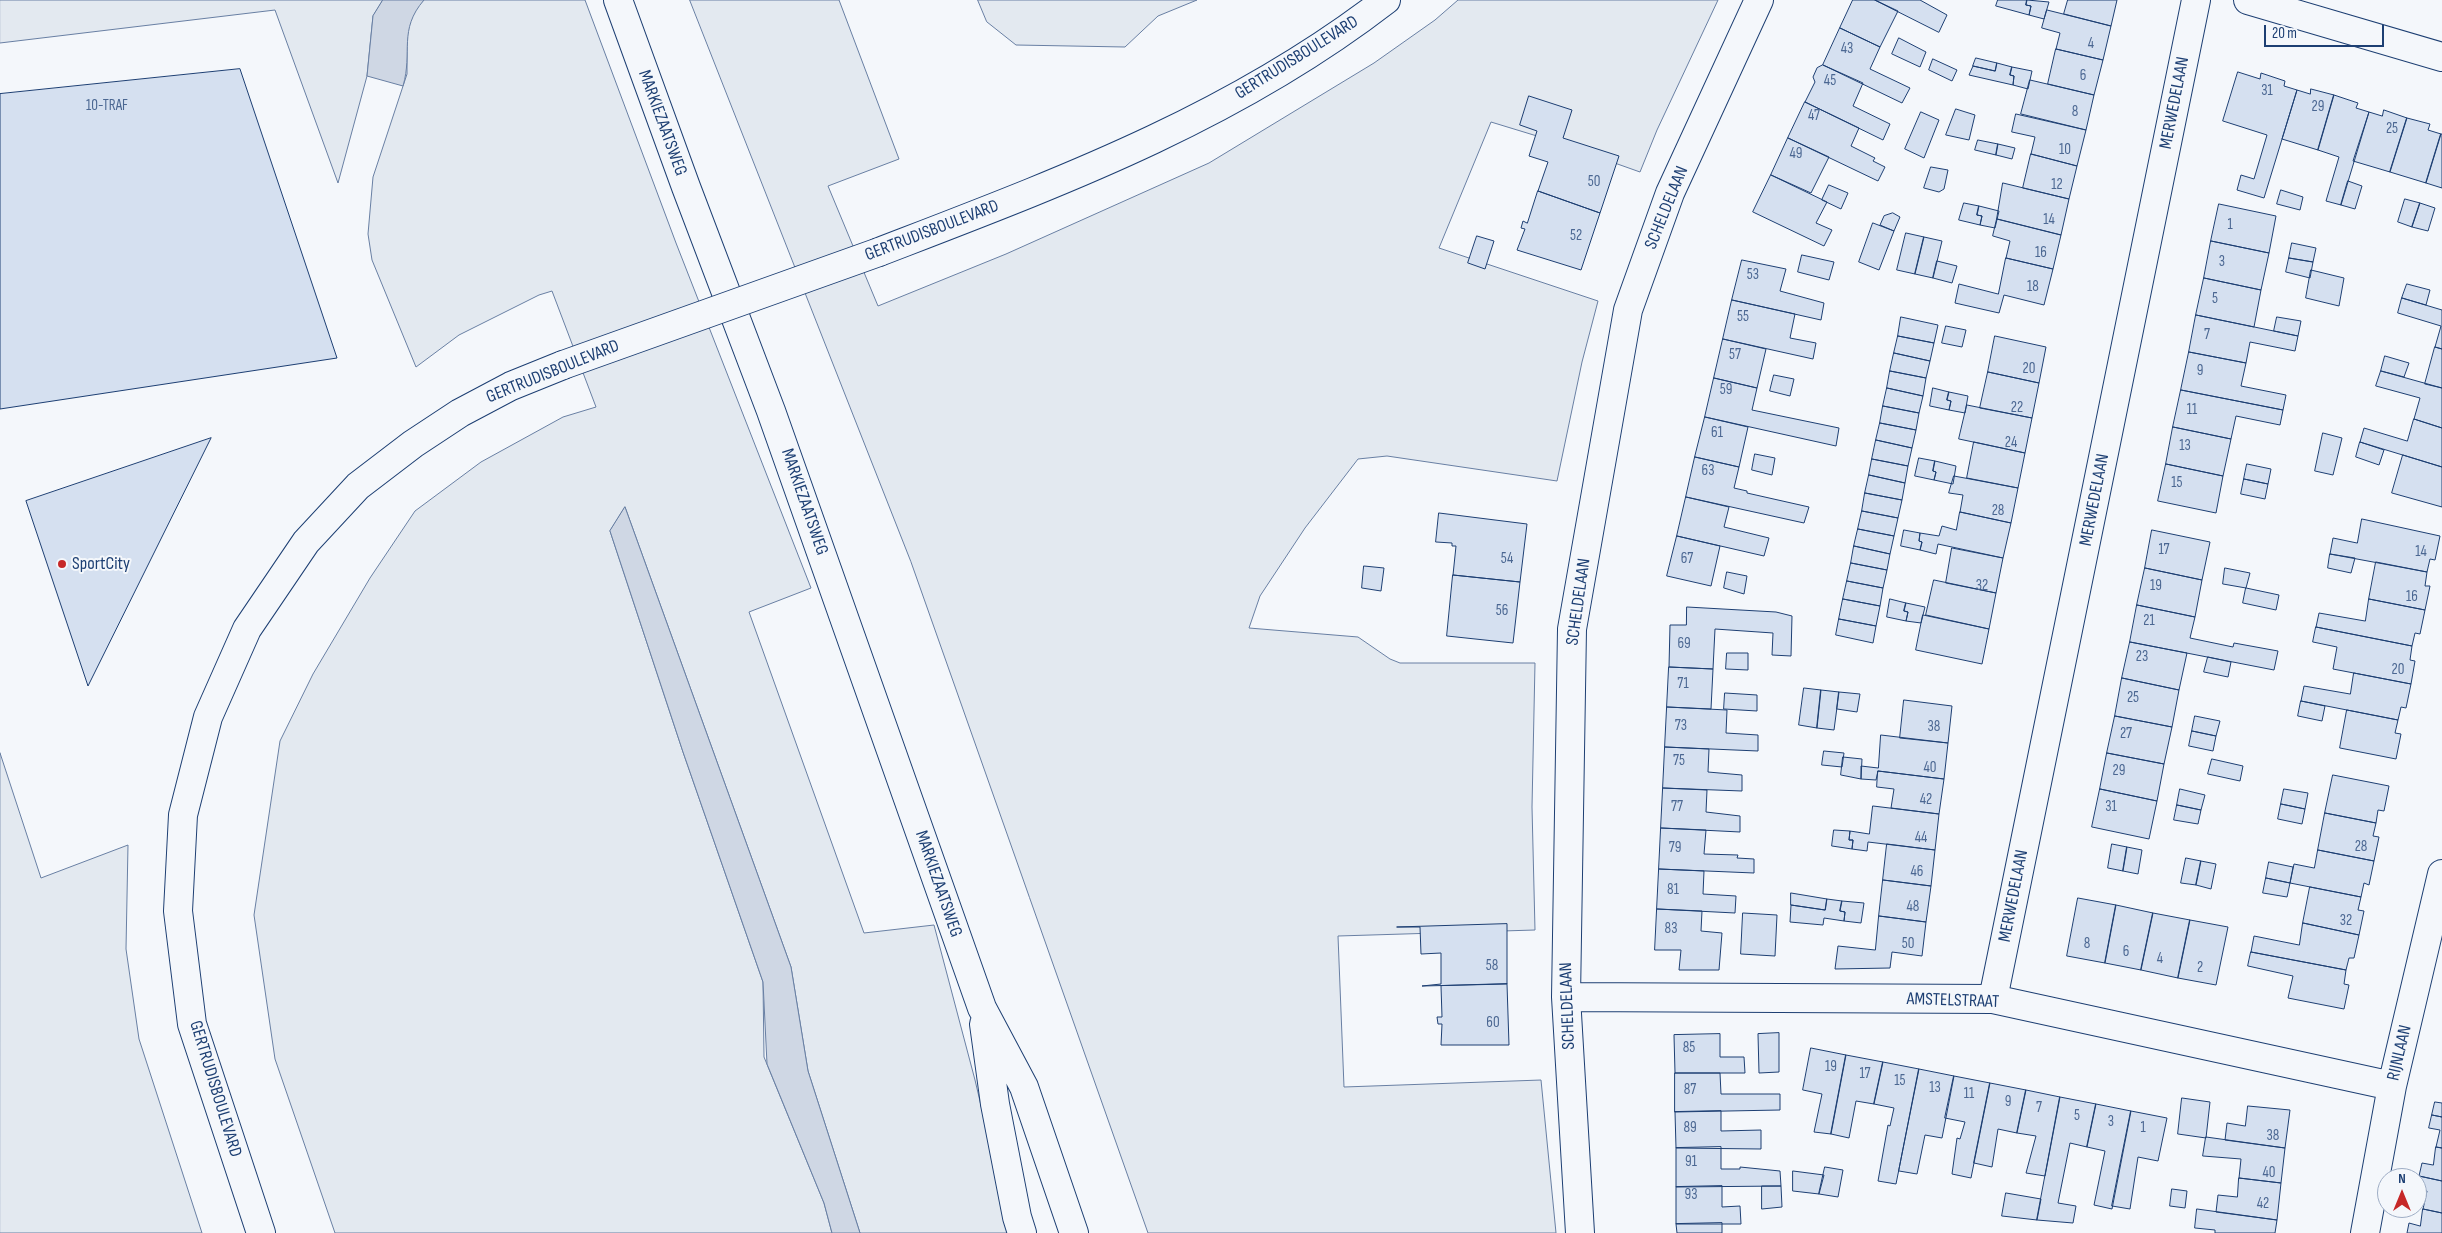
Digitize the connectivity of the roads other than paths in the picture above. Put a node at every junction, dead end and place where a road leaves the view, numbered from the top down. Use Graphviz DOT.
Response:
graph roads {
  1 [pos="618,0"];
  2 [pos="1386,0"];
  3 [pos="1759,0"];
  4 [pos="2196,0"];
  5 [pos="2248,0"];
  6 [pos="2442,57"];
  7 [pos="2442,874"];
  8 [pos="1566,997"];
  9 [pos="1993,999"];
  10 [pos="982,1008"];
  11 [pos="2392,1086"];
  12 [pos="260,1233"];
  13 [pos="1022,1233"];
  14 [pos="1074,1233"];
  15 [pos="1580,1233"];
  16 [pos="2365,1233"];
  1 -- 10 [label="street, MARKIEZAATSWEG"];
  2 -- 12 [label="street, GERTRUDISBOULEVARD, bridge"];
  3 -- 8 [label="street, SCHELDELAAN"];
  4 -- 9 [label="street, MERWEDELAAN"];
  5 -- 6 [label="street"];
  7 -- 11 [label="street, RIJNLAAN"];
  8 -- 9 [label="street, AMSTELSTRAAT"];
  8 -- 15 [label="street, SCHELDELAAN"];
  9 -- 11 [label="street, AMSTELSTRAAT"];
  10 -- 13 [label="street, MARKIEZAATSWEG"];
  10 -- 14 [label="street, MARKIEZAATSWEG"];
  11 -- 16 [label="street, RIJNLAAN"];
}
